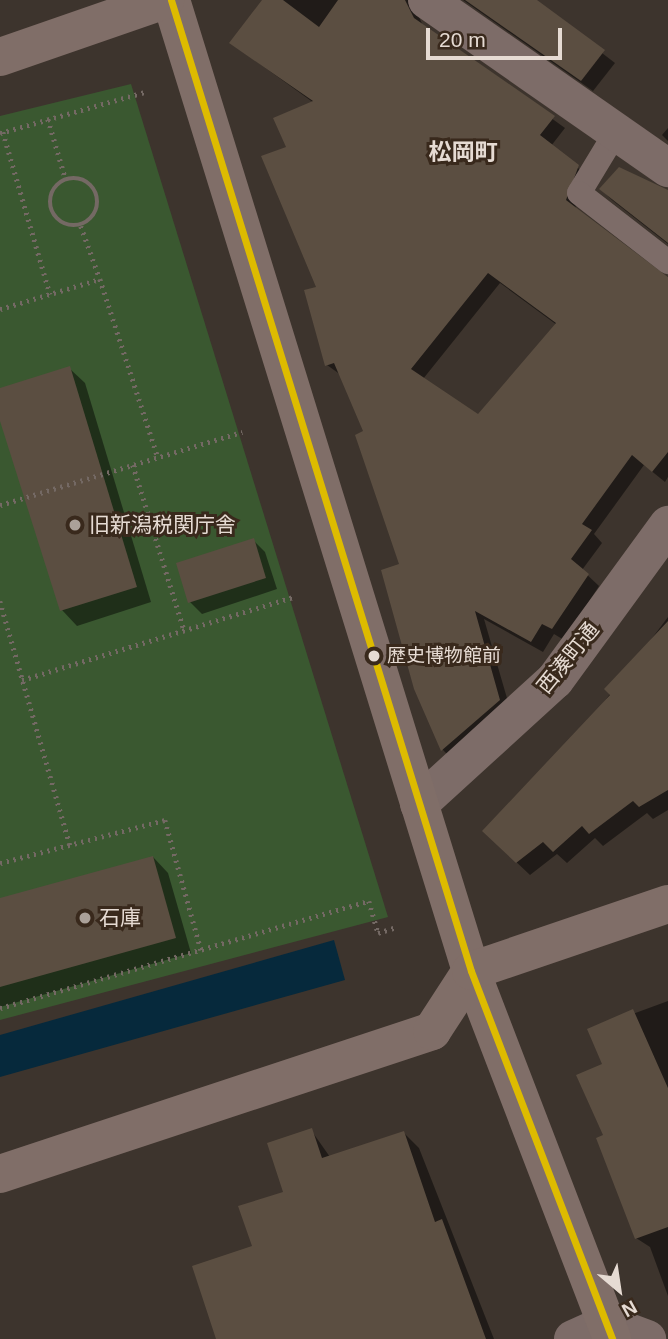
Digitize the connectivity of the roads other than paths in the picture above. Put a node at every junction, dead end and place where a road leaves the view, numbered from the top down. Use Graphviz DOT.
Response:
graph roads {
  1 [pos="165,0"];
  2 [pos="171,0"];
  3 [pos="427,0"];
  4 [pos="0,57"];
  5 [pos="617,132"];
  6 [pos="668,168"];
  7 [pos="668,262"];
  8 [pos="668,525"];
  9 [pos="419,804"];
  10 [pos="668,904"];
  11 [pos="471,971"];
  12 [pos="0,1174"];
  13 [pos="597,1334"];
  14 [pos="647,1339"];
  1 -- 4 [label="street"];
  2 -- 9 [label="street"];
  3 -- 5 [label="street"];
  5 -- 6 [label="street"];
  5 -- 7 [label="lane"];
  8 -- 9 [label="street, 西湊町通"];
  9 -- 11 [label="street"];
  10 -- 11 [label="street"];
  11 -- 12 [label="street"];
  11 -- 13 [label="street"];
  13 -- 14 [label="street"];
}
